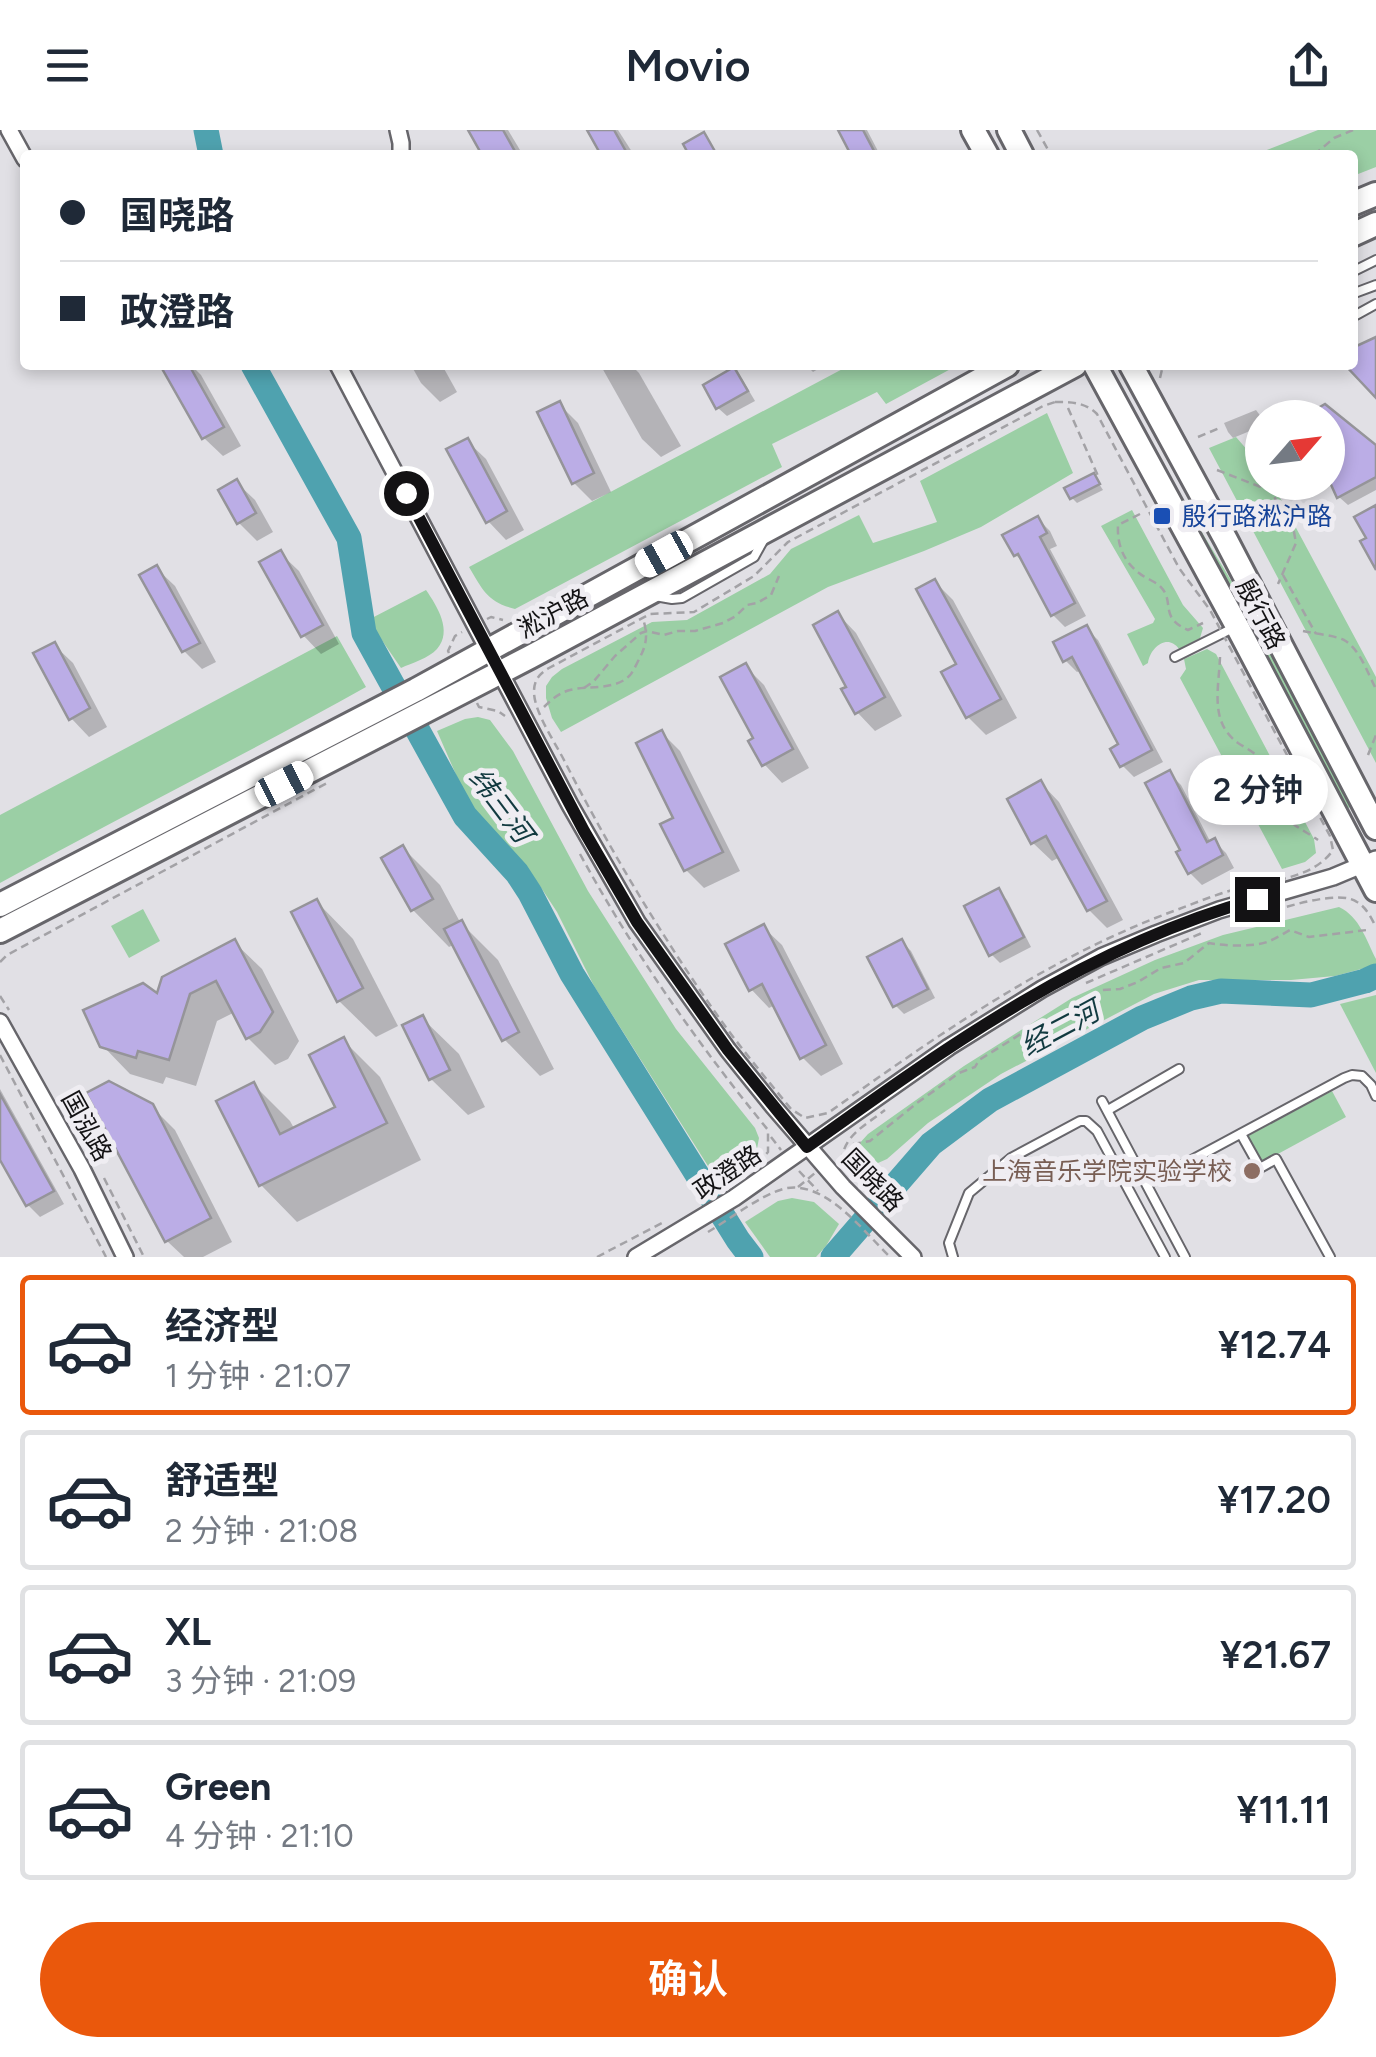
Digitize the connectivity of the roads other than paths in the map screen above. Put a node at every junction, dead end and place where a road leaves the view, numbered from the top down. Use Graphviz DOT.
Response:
graph roads {
  1 [pos="341,370"];
  2 [pos="999,370"];
  3 [pos="1066,370"];
  4 [pos="1098,370"];
  5 [pos="1134,370"];
  6 [pos="1230,630"];
  7 [pos="488,650"];
  8 [pos="1175,657"];
  9 [pos="500,672"];
  10 [pos="421,700"];
  11 [pos="385,719"];
  12 [pos="1376,828"];
  13 [pos="1369,862"];
  14 [pos="1376,890"];
  15 [pos="0,905"];
  16 [pos="0,930"];
  17 [pos="0,1022"];
  18 [pos="1180,1069"];
  19 [pos="1376,1096"];
  20 [pos="1102,1102"];
  21 [pos="1108,1110"];
  22 [pos="1240,1134"];
  23 [pos="807,1147"];
  24 [pos="1147,1184"];
  25 [pos="902,1254"];
  26 [pos="125,1257"];
  27 [pos="636,1257"];
  28 [pos="953,1257"];
  29 [pos="1165,1257"];
  30 [pos="1185,1257"];
  31 [pos="1330,1257"];
  1 -- 7 [label="street, 国晓路"];
  2 -- 7 [label="main road, 淞沪路"];
  3 -- 9 [label="main road, 淞沪路"];
  4 -- 6 [label="main road, 殷行路"];
  5 -- 12 [label="main road, 殷行路"];
  6 -- 8 [label="lane"];
  6 -- 13 [label="main road, 殷行路"];
  7 -- 9 [label="street, 国晓路"];
  7 -- 10 [label="main road, 淞沪路"];
  9 -- 10 [label="main road, 淞沪路"];
  9 -- 23 [label="street, 国晓路"];
  10 -- 11 [label="main road, 淞沪路"];
  11 -- 15 [label="main road, 淞沪路"];
  11 -- 16 [label="main road, 淞沪路"];
  13 -- 14 [label="main road, 殷行路"];
  13 -- 23 [label="street, 政澄路"];
  17 -- 26 [label="street, 国泓路"];
  18 -- 21 [label="lane"];
  19 -- 22 [label="lane"];
  20 -- 21 [label="lane"];
  21 -- 24 [label="lane"];
  22 -- 24 [label="lane"];
  22 -- 31 [label="lane"];
  23 -- 25 [label="street, 国晓路"];
  23 -- 27 [label="street, 政澄路"];
  24 -- 30 [label="lane"];
  28 -- 29 [label="lane"];
}
